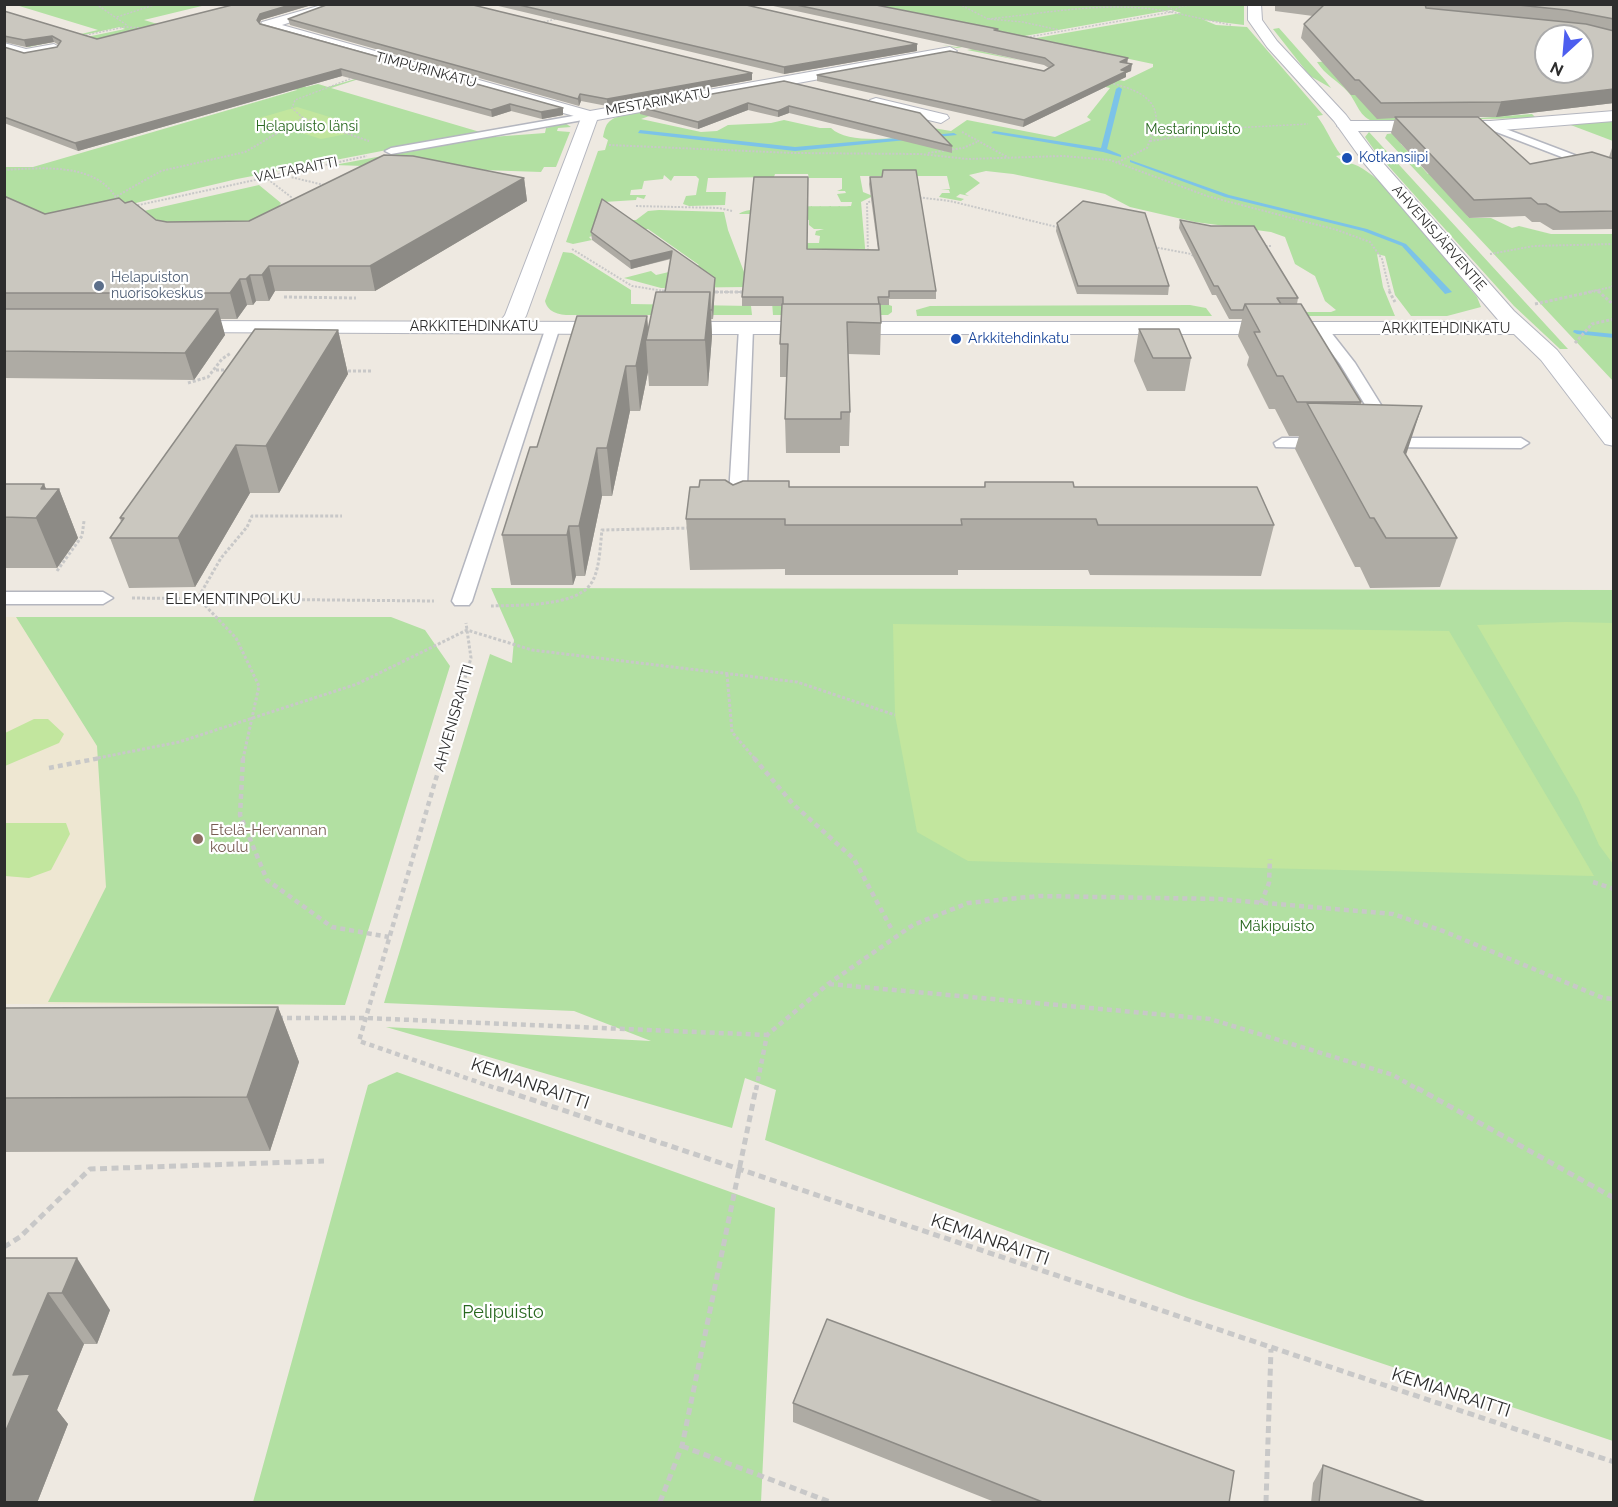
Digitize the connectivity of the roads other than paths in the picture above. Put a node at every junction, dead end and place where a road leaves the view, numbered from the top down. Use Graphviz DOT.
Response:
graph roads {
  1 [pos="341,4"];
  2 [pos="1254,4"];
  3 [pos="915,44"];
  4 [pos="4,47"];
  5 [pos="54,48"];
  6 [pos="749,73"];
  7 [pos="782,81"];
  8 [pos="818,89"];
  9 [pos="861,99"];
  10 [pos="590,116"];
  11 [pos="1614,116"];
  12 [pos="941,118"];
  13 [pos="1345,126"];
  14 [pos="1490,126"];
  15 [pos="391,151"];
  16 [pos="1614,174"];
  17 [pos="159,327"];
  18 [pos="507,327"];
  19 [pos="553,327"];
  20 [pos="746,328"];
  21 [pos="1520,328"];
  22 [pos="1321,329"];
  23 [pos="1614,439"];
  24 [pos="1282,443"];
  25 [pos="1340,443"];
  26 [pos="1362,443"];
  27 [pos="1397,443"];
  28 [pos="1521,443"];
  29 [pos="736,527"];
  30 [pos="11,598"];
  31 [pos="103,598"];
  32 [pos="462,602"];
  1 -- 10 [label="street, TIMPURINKATU"];
  2 -- 13 [label="street, AHVENISJÄRVENTIE"];
  3 -- 7 [label="street, MESTARINKATU"];
  4 -- 5 [label="street"];
  6 -- 7 [label="street"];
  7 -- 8 [label="street"];
  7 -- 10 [label="street, MESTARINKATU"];
  9 -- 12 [label="street"];
  10 -- 15 [label="lane"];
  10 -- 18 [label="street, MESTARINKATU"];
  11 -- 14 [label="street"];
  13 -- 14 [label="street"];
  13 -- 21 [label="street, AHVENISJÄRVENTIE"];
  14 -- 16 [label="lane"];
  17 -- 18 [label="street, ARKKITEHDINKATU"];
  18 -- 19 [label="street, ARKKITEHDINKATU"];
  19 -- 20 [label="street, ARKKITEHDINKATU"];
  19 -- 32 [label="lane"];
  20 -- 22 [label="street, ARKKITEHDINKATU"];
  20 -- 29 [label="lane"];
  21 -- 22 [label="street, ARKKITEHDINKATU"];
  21 -- 23 [label="street, AHVENISJÄRVENTIE"];
  22 -- 27 [label="lane"];
  24 -- 25 [label="lane"];
  26 -- 27 [label="lane"];
  27 -- 28 [label="lane"];
  30 -- 31 [label="lane"];
}
